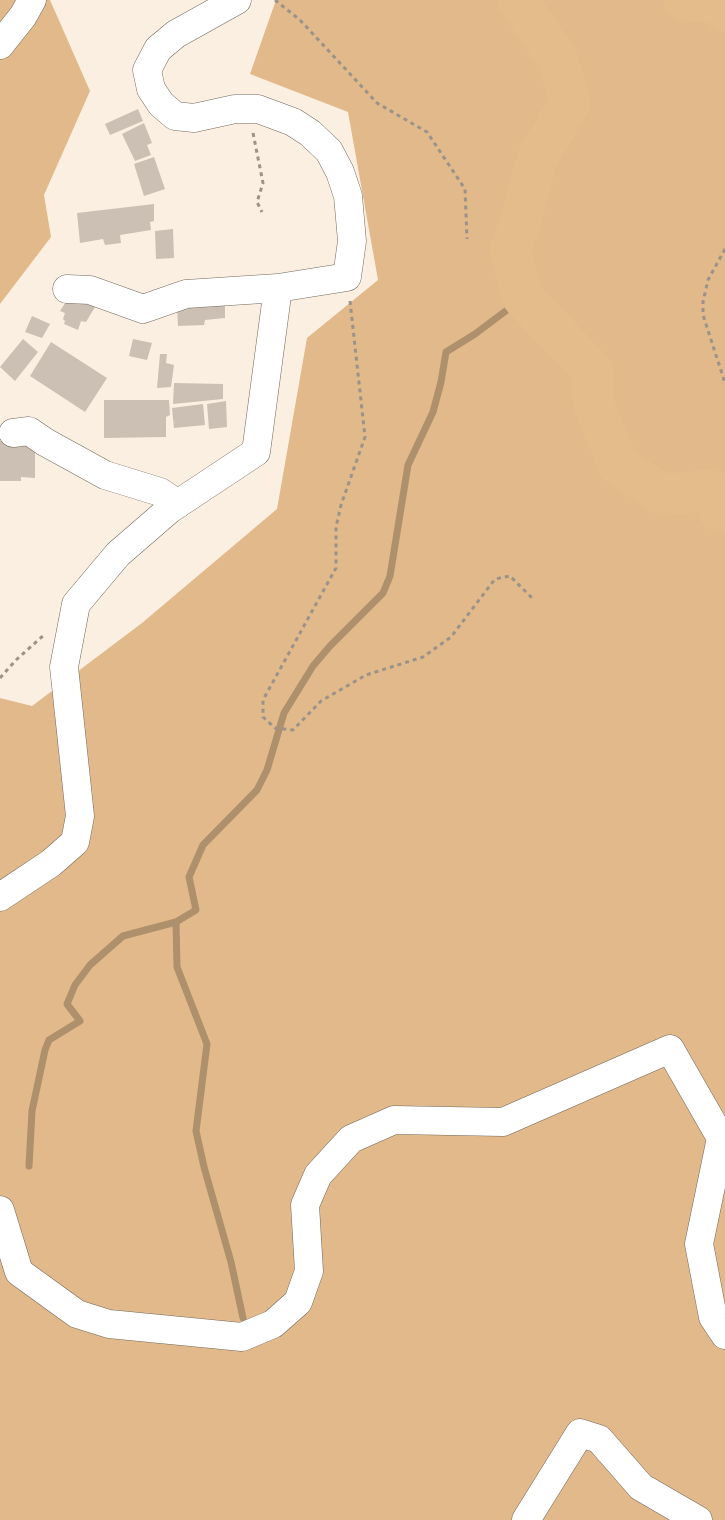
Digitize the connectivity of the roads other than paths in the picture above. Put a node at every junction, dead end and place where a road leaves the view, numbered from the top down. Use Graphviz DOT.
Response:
graph roads {
  1 [pos="32,0"];
  2 [pos="236,0"];
  3 [pos="0,45"];
  4 [pos="278,288"];
  5 [pos="67,289"];
  6 [pos="13,432"];
  7 [pos="178,504"];
  8 [pos="0,897"];
  9 [pos="0,1210"];
  10 [pos="725,1335"];
  11 [pos="526,1520"];
  12 [pos="698,1520"];
  1 -- 3 [label="street"];
  2 -- 4 [label="street"];
  4 -- 5 [label="street"];
  4 -- 7 [label="street"];
  6 -- 7 [label="street"];
  7 -- 8 [label="street"];
  9 -- 10 [label="street"];
  11 -- 12 [label="street"];
}
